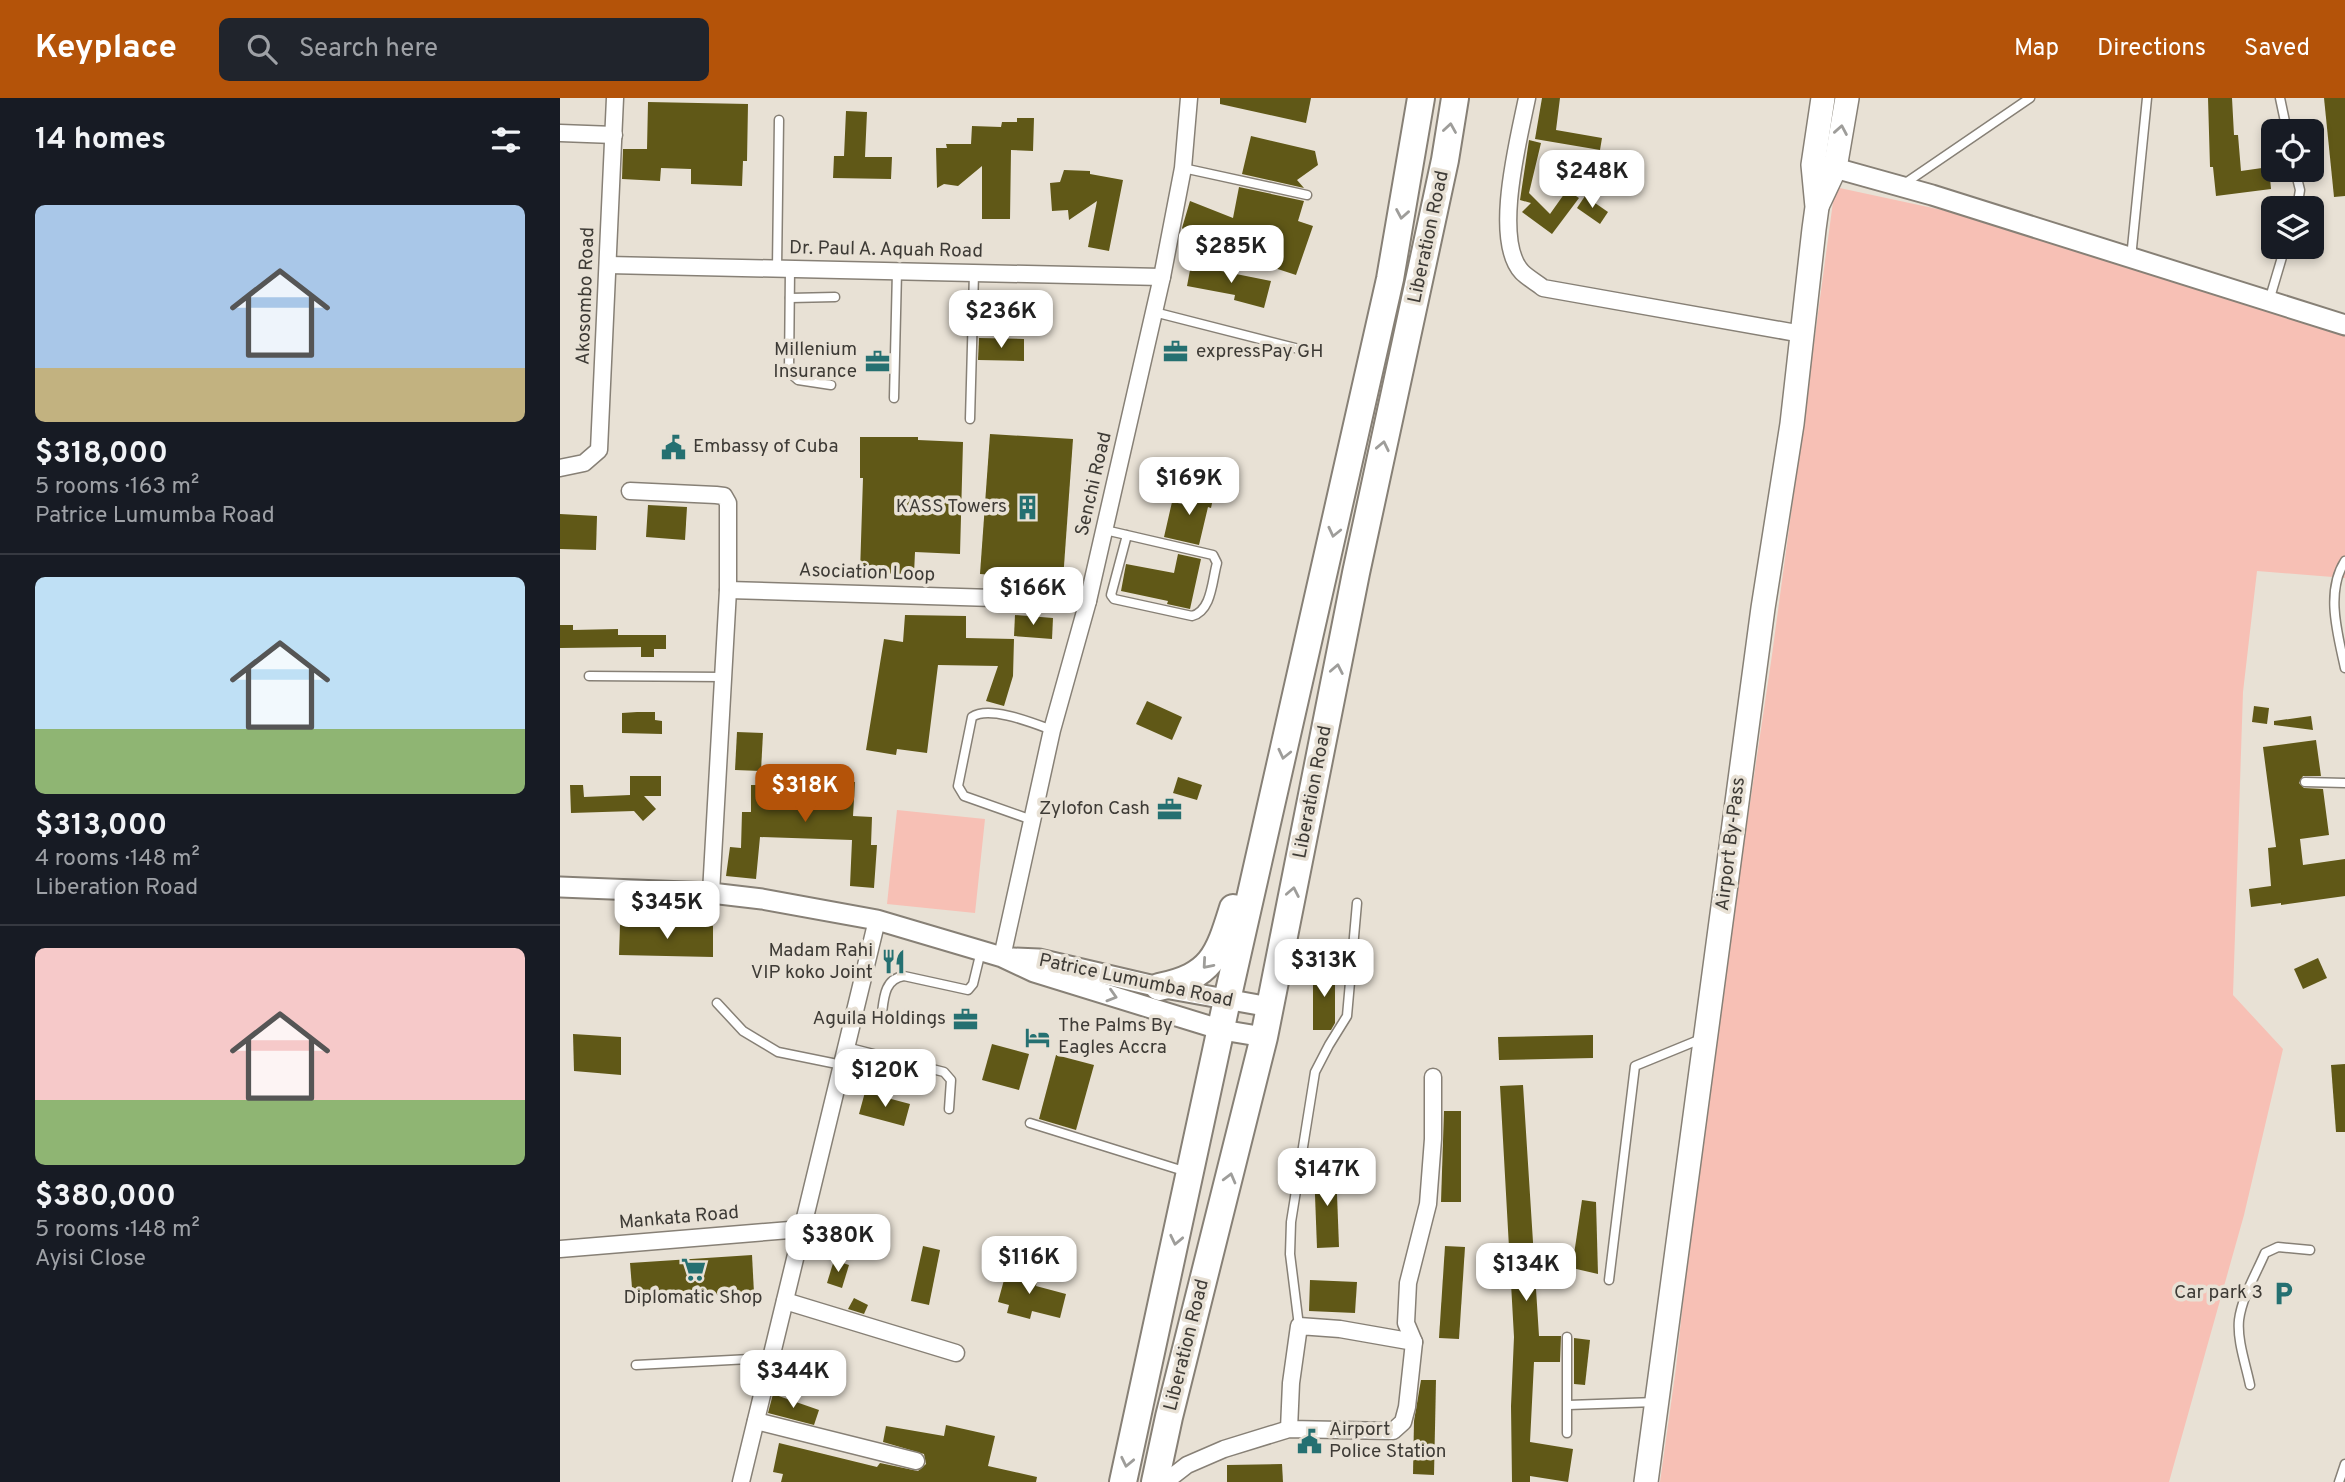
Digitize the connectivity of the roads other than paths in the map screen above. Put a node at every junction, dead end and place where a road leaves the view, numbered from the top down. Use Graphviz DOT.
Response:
graph roads {
  1 [pos="615,98"];
  2 [pos="1189,98"];
  3 [pos="1421,98"];
  4 [pos="1455,98"];
  5 [pos="1527,98"];
  6 [pos="1823,98"];
  7 [pos="1847,98"];
  8 [pos="2030,98"];
  9 [pos="2147,98"];
  10 [pos="2280,98"];
  11 [pos="2284,119"];
  12 [pos="779,120"];
  13 [pos="560,132"];
  14 [pos="614,135"];
  15 [pos="1824,166"];
  16 [pos="1183,168"];
  17 [pos="1901,186"];
  18 [pos="1307,195"];
  19 [pos="2131,258"];
  20 [pos="2282,259"];
  21 [pos="608,265"];
  22 [pos="784,269"];
  23 [pos="897,271"];
  24 [pos="974,273"];
  25 [pos="1162,277"];
  26 [pos="835,297"];
  27 [pos="790,298"];
  28 [pos="2269,302"];
  29 [pos="1154,312"];
  30 [pos="2345,325"];
  31 [pos="1802,334"];
  32 [pos="1299,349"];
  33 [pos="831,385"];
  34 [pos="894,398"];
  35 [pos="970,419"];
  36 [pos="560,468"];
  37 [pos="630,491"];
  38 [pos="1105,530"];
  39 [pos="1127,535"];
  40 [pos="2345,561"];
  41 [pos="728,590"];
  42 [pos="1088,601"];
  43 [pos="2345,668"];
  44 [pos="589,676"];
  45 [pos="723,677"];
  46 [pos="1052,730"];
  47 [pos="2305,782"];
  48 [pos="2345,783"];
  49 [pos="1032,820"];
  50 [pos="1259,860"];
  51 [pos="560,887"];
  52 [pos="711,893"];
  53 [pos="1357,903"];
  54 [pos="877,920"];
  55 [pos="981,951"];
  56 [pos="1002,957"];
  57 [pos="1159,988"];
  58 [pos="1227,1000"];
  59 [pos="718,1003"];
  60 [pos="1270,1007"];
  61 [pos="881,1020"];
  62 [pos="1227,1031"];
  63 [pos="1264,1037"];
  64 [pos="1704,1038"];
  65 [pos="846,1047"];
  66 [pos="842,1065"];
  67 [pos="1433,1077"];
  68 [pos="949,1110"];
  69 [pos="1030,1123"];
  70 [pos="1190,1173"];
  71 [pos="802,1228"];
  72 [pos="560,1249"];
  73 [pos="2309,1250"];
  74 [pos="1205,1276"];
  75 [pos="1608,1280"];
  76 [pos="785,1301"];
  77 [pos="1299,1326"];
  78 [pos="1567,1338"];
  79 [pos="1414,1342"];
  80 [pos="956,1353"];
  81 [pos="771,1358"];
  82 [pos="636,1365"];
  83 [pos="2250,1385"];
  84 [pos="1657,1402"];
  85 [pos="1568,1405"];
  86 [pos="756,1420"];
  87 [pos="1289,1429"];
  88 [pos="1567,1433"];
  89 [pos="916,1461"];
  90 [pos="2345,1464"];
  91 [pos="741,1482"];
  92 [pos="1123,1482"];
  93 [pos="1156,1482"];
  94 [pos="1165,1482"];
  95 [pos="1646,1482"];
  96 [pos="2339,1482"];
  1 -- 14 [label="street, Akosombo Road"];
  2 -- 16 [label="street, Senchi Road"];
  3 -- 50 [label="highway, Liberation Road, one-way"];
  60 -- 4 [label="highway, Liberation Road, one-way"];
  5 -- 31 [label="street"];
  6 -- 15 [label="main road, Airport By-Pass"];
  15 -- 7 [label="main road, Airport By-Pass, one-way"];
  8 -- 17 [label="lane"];
  9 -- 19 [label="lane"];
  10 -- 11 [label="lane"];
  12 -- 22 [label="lane"];
  13 -- 14 [label="street"];
  14 -- 21 [label="street, Akosombo Road"];
  15 -- 17 [label="street"];
  15 -- 31 [label="main road, Airport By-Pass"];
  16 -- 18 [label="lane"];
  16 -- 25 [label="street, Senchi Road"];
  17 -- 19 [label="street"];
  19 -- 28 [label="street"];
  20 -- 28 [label="lane"];
  21 -- 22 [label="street, Dr. Paul A. Aquah Road"];
  21 -- 36 [label="street, Akosombo Road"];
  22 -- 23 [label="street, Dr. Paul A. Aquah Road"];
  22 -- 27 [label="lane"];
  23 -- 24 [label="street, Dr. Paul A. Aquah Road"];
  23 -- 34 [label="lane"];
  24 -- 25 [label="street, Dr. Paul A. Aquah Road"];
  24 -- 35 [label="lane"];
  25 -- 29 [label="street, Senchi Road"];
  26 -- 27 [label="lane"];
  27 -- 33 [label="lane"];
  28 -- 30 [label="street"];
  29 -- 32 [label="lane"];
  29 -- 38 [label="street, Senchi Road"];
  31 -- 64 [label="main road, Airport By-Pass"];
  37 -- 41 [label="street"];
  38 -- 39 [label="lane"];
  38 -- 42 [label="street, Senchi Road"];
  39 -- 39 [label="lane"];
  40 -- 43 [label="lane"];
  41 -- 42 [label="street, Asociation Loop"];
  41 -- 45 [label="street"];
  42 -- 46 [label="street, Senchi Road"];
  44 -- 45 [label="lane"];
  45 -- 52 [label="street"];
  46 -- 49 [label="street, Senchi Road"];
  46 -- 49 [label="lane"];
  47 -- 48 [label="lane"];
  49 -- 56 [label="street, Senchi Road"];
  50 -- 57 [label="highway, one-way"];
  50 -- 58 [label="highway, Liberation Road"];
  51 -- 52 [label="street, Patrice Lumumba Road"];
  52 -- 54 [label="street, Patrice Lumumba Road"];
  53 -- 77 [label="lane"];
  54 -- 55 [label="street, Patrice Lumumba Road"];
  54 -- 65 [label="street"];
  55 -- 56 [label="street, Patrice Lumumba Road"];
  55 -- 61 [label="lane"];
  56 -- 57 [label="street, Patrice Lumumba Road"];
  56 -- 62 [label="street, Patrice Lumumba Road, one-way"];
  57 -- 58 [label="street, Patrice Lumumba Road"];
  58 -- 60 [label="street, Patrice Lumumba Road"];
  58 -- 62 [label="highway, Liberation Road"];
  59 -- 66 [label="lane"];
  60 -- 63 [label="highway, Liberation Road"];
  62 -- 63 [label="street, Patrice Lumumba Road"];
  62 -- 70 [label="highway, Liberation Road"];
  62 -- 74 [label="highway"];
  74 -- 63 [label="highway, Liberation Road, one-way"];
  64 -- 75 [label="lane"];
  64 -- 84 [label="main road, Airport By-Pass"];
  65 -- 66 [label="street"];
  65 -- 68 [label="lane"];
  66 -- 71 [label="street"];
  67 -- 79 [label="street"];
  69 -- 70 [label="lane"];
  70 -- 92 [label="highway, Liberation Road, one-way"];
  71 -- 72 [label="street, Mankata Road"];
  71 -- 76 [label="street"];
  73 -- 83 [label="lane"];
  74 -- 93 [label="highway, Liberation Road"];
  76 -- 80 [label="street"];
  76 -- 81 [label="street"];
  77 -- 79 [label="street"];
  77 -- 87 [label="street"];
  78 -- 85 [label="lane"];
  79 -- 87 [label="street"];
  81 -- 82 [label="lane"];
  81 -- 86 [label="street"];
  84 -- 85 [label="lane"];
  84 -- 95 [label="main road, Airport By-Pass"];
  85 -- 88 [label="lane"];
  86 -- 89 [label="street"];
  86 -- 91 [label="street"];
  87 -- 94 [label="street"];
  90 -- 96 [label="lane"];
}
